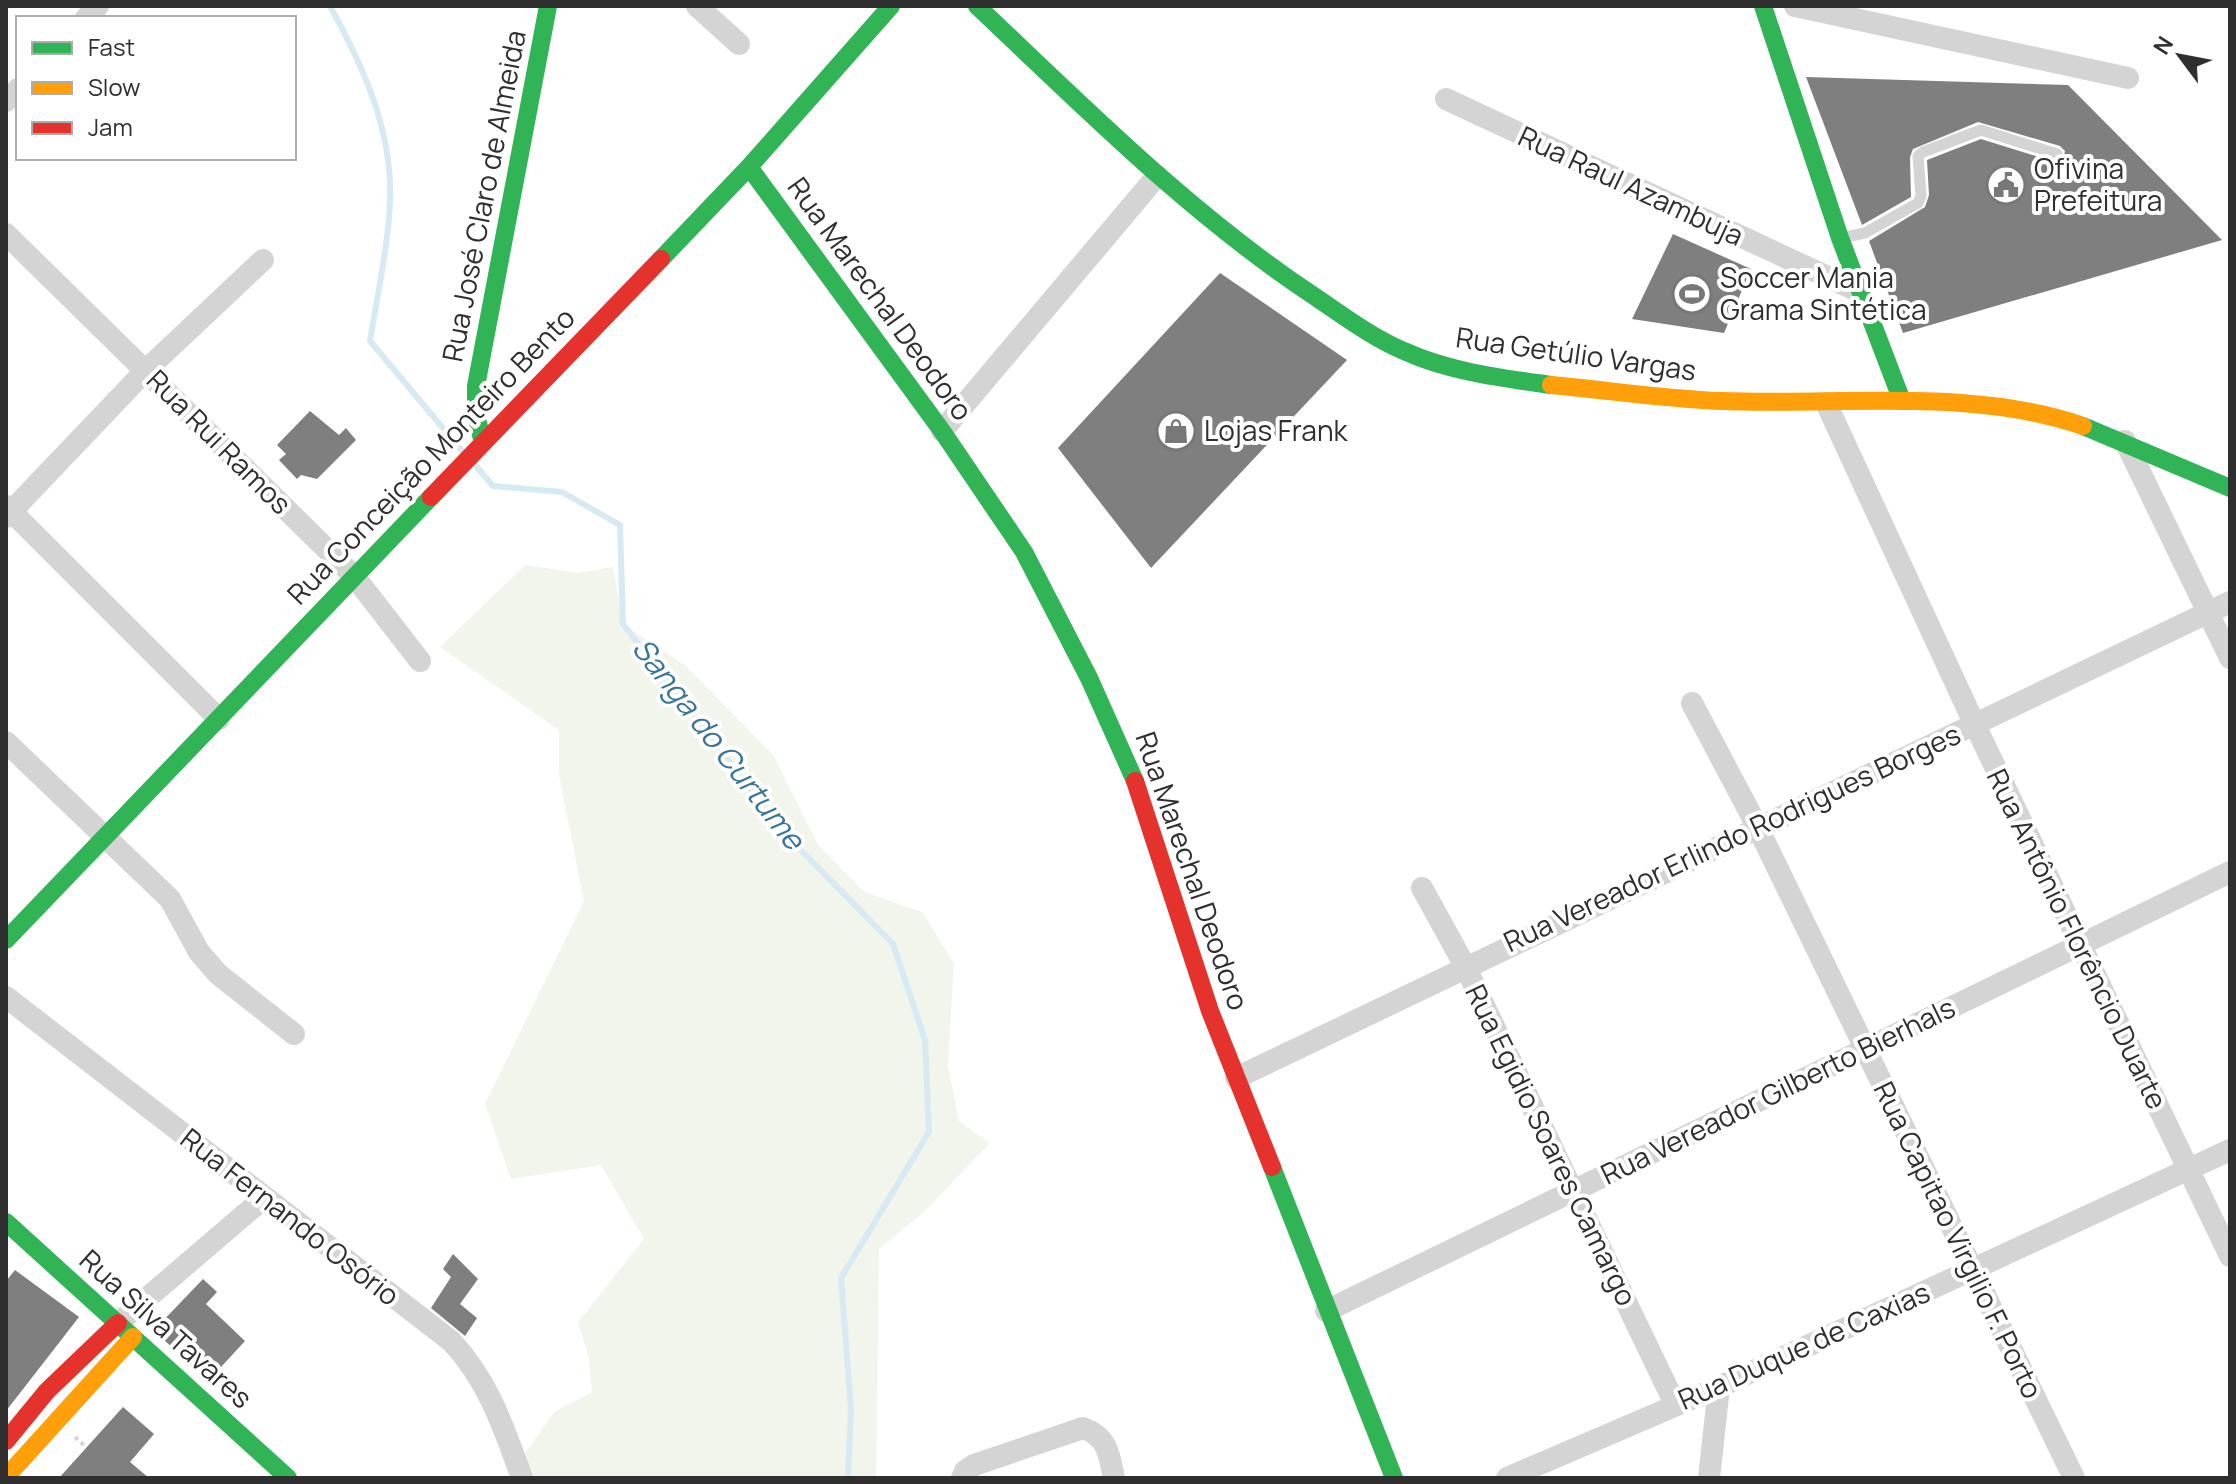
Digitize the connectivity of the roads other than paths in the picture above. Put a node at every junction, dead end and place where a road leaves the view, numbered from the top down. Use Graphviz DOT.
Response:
graph roads {
  1 [pos="548,6"];
  2 [pos="697,6"];
  3 [pos="891,6"];
  4 [pos="977,6"];
  5 [pos="1763,6"];
  6 [pos="1795,6"];
  7 [pos="739,44"];
  8 [pos="2128,78"];
  9 [pos="1446,99"];
  10 [pos="2057,154"];
  11 [pos="749,167"];
  12 [pos="1157,176"];
  13 [pos="6,234"];
  14 [pos="1840,238"];
  15 [pos="263,260"];
  16 [pos="1860,292"];
  17 [pos="146,370"];
  18 [pos="1902,401"];
  19 [pos="1826,403"];
  20 [pos="942,431"];
  21 [pos="2125,441"];
  22 [pos="480,446"];
  23 [pos="2230,488"];
  24 [pos="8,512"];
  25 [pos="354,576"];
  26 [pos="2230,602"];
  27 [pos="2208,614"];
  28 [pos="2230,658"];
  29 [pos="420,661"];
  30 [pos="1692,703"];
  31 [pos="219,719"];
  32 [pos="1974,723"];
  33 [pos="6,742"];
  34 [pos="1757,826"];
  35 [pos="105,837"];
  36 [pos="2230,872"];
  37 [pos="1422,888"];
  38 [pos="6,940"];
  39 [pos="2081,944"];
  40 [pos="1465,966"];
  41 [pos="6,997"];
  42 [pos="294,1034"];
  43 [pos="1866,1049"];
  44 [pos="1236,1078"];
  45 [pos="2230,1150"];
  46 [pos="2188,1170"];
  47 [pos="1573,1189"];
  48 [pos="264,1198"];
  49 [pos="6,1222"];
  50 [pos="2230,1256"];
  51 [pos="1972,1271"];
  52 [pos="1326,1311"];
  53 [pos="126,1330"];
  54 [pos="1719,1387"];
  55 [pos="47,1391"];
  56 [pos="1675,1404"];
  57 [pos="69,1410"];
  58 [pos="6,1441"];
  59 [pos="12,1473"];
  60 [pos="288,1478"];
  61 [pos="522,1478"];
  62 [pos="962,1478"];
  63 [pos="1114,1478"];
  64 [pos="1394,1478"];
  65 [pos="1507,1478"];
  66 [pos="1709,1478"];
  67 [pos="2074,1478"];
  1 -- 22 [label="street, Rua José Claro de Almeida"];
  2 -- 7 [label="street"];
  3 -- 11 [label="street, Rua Conceição Monteiro Bento"];
  4 -- 12 [label="street, Rua Getúlio Vargas"];
  5 -- 14 [label="street"];
  6 -- 8 [label="street"];
  9 -- 16 [label="street, Rua Raul Azambuja"];
  10 -- 14 [label="lane"];
  11 -- 20 [label="street, Rua Marechal Deodoro"];
  11 -- 22 [label="street, Rua Conceição Monteiro Bento"];
  12 -- 19 [label="street, Rua Getúlio Vargas"];
  12 -- 20 [label="street"];
  13 -- 17 [label="street, Rua Rui Ramos"];
  14 -- 16 [label="street"];
  15 -- 17 [label="street"];
  16 -- 18 [label="street"];
  17 -- 24 [label="street"];
  17 -- 25 [label="street, Rua Rui Ramos"];
  18 -- 19 [label="street, Rua Getúlio Vargas"];
  18 -- 21 [label="street, Rua Getúlio Vargas"];
  19 -- 32 [label="street, Rua Antônio Florêncio Duarte"];
  20 -- 44 [label="street, Rua Marechal Deodoro"];
  21 -- 23 [label="street, Rua Getúlio Vargas"];
  21 -- 27 [label="street"];
  22 -- 25 [label="street, Rua Conceição Monteiro Bento"];
  24 -- 31 [label="street"];
  25 -- 29 [label="street, Rua Rui Ramos"];
  25 -- 31 [label="street, Rua Conceição Monteiro Bento"];
  26 -- 27 [label="street, Rua Vereador Erlindo Rodrigues Borges"];
  27 -- 28 [label="street"];
  27 -- 32 [label="street, Rua Vereador Erlindo Rodrigues Borges"];
  30 -- 34 [label="street, Rua Capitao Virgilio F. Porto"];
  31 -- 35 [label="street, Rua Conceição Monteiro Bento"];
  32 -- 34 [label="street, Rua Vereador Erlindo Rodrigues Borges"];
  32 -- 39 [label="street, Rua Antônio Florêncio Duarte"];
  33 -- 35 [label="street"];
  34 -- 40 [label="street, Rua Vereador Erlindo Rodrigues Borges"];
  34 -- 43 [label="street, Rua Capitao Virgilio F. Porto"];
  35 -- 38 [label="street, Rua Conceição Monteiro Bento"];
  35 -- 42 [label="street"];
  36 -- 39 [label="street, Rua Vereador Gilberto Bierhals"];
  37 -- 40 [label="street, Rua Egidio Soares Camargo"];
  39 -- 43 [label="street, Rua Vereador Gilberto Bierhals"];
  39 -- 46 [label="street, Rua Antônio Florêncio Duarte"];
  40 -- 44 [label="street, Rua Vereador Erlindo Rodrigues Borges"];
  40 -- 47 [label="street, Rua Egidio Soares Camargo"];
  41 -- 48 [label="street, Rua Fernando Osório"];
  43 -- 47 [label="street, Rua Vereador Gilberto Bierhals"];
  43 -- 51 [label="street, Rua Capitao Virgilio F. Porto"];
  44 -- 52 [label="street, Rua Marechal Deodoro"];
  45 -- 46 [label="street, Rua Duque de Caxias"];
  46 -- 50 [label="street, Rua Antônio Florêncio Duarte"];
  46 -- 51 [label="street, Rua Duque de Caxias"];
  47 -- 52 [label="street, Rua Vereador Gilberto Bierhals"];
  47 -- 56 [label="street, Rua Egidio Soares Camargo"];
  48 -- 53 [label="street"];
  48 -- 61 [label="street, Rua Fernando Osório"];
  49 -- 53 [label="street, Rua Silva Tavares"];
  51 -- 54 [label="street, Rua Duque de Caxias"];
  51 -- 67 [label="street, Rua Capitao Virgilio F. Porto"];
  52 -- 64 [label="street, Rua Marechal Deodoro"];
  53 -- 55 [label="street"];
  53 -- 57 [label="street"];
  53 -- 60 [label="street, Rua Silva Tavares"];
  54 -- 56 [label="street, Rua Duque de Caxias"];
  54 -- 66 [label="street"];
  55 -- 57 [label="street"];
  55 -- 58 [label="street"];
  56 -- 65 [label="street, Rua Duque de Caxias"];
  57 -- 59 [label="street"];
  62 -- 63 [label="street"];
}
